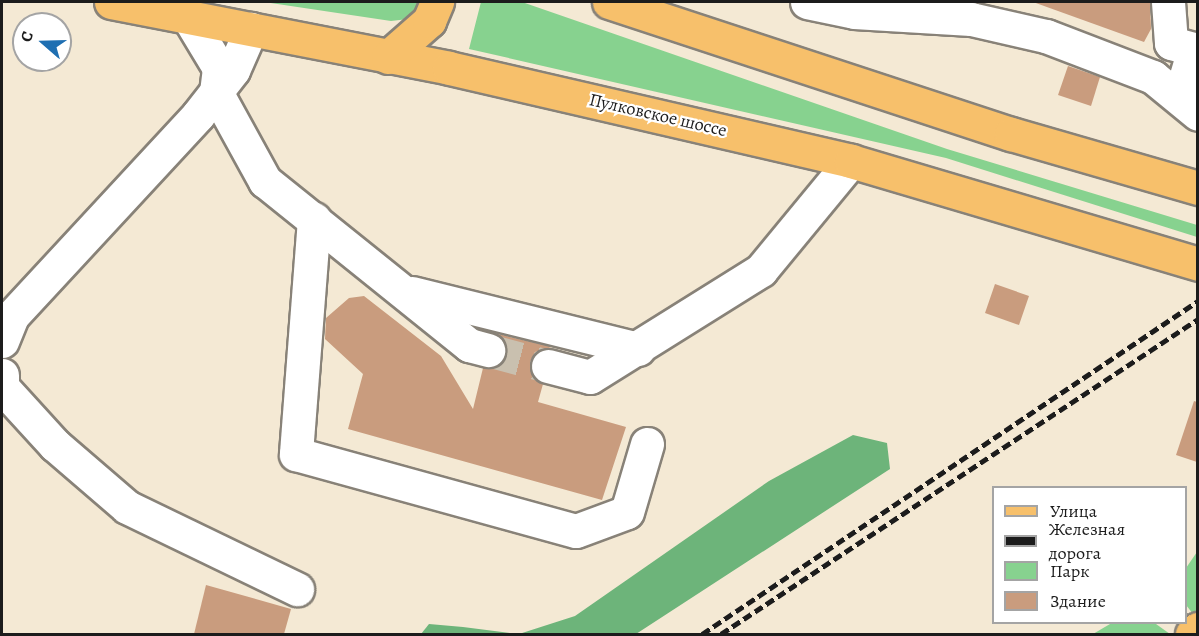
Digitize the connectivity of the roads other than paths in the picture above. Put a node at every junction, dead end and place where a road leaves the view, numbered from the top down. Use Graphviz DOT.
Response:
graph roads {
  1 [pos="111,2"];
  2 [pos="437,2"];
  3 [pos="609,2"];
  4 [pos="811,2"];
  5 [pos="1168,2"];
  6 [pos="187,15"];
  7 [pos="251,28"];
  8 [pos="1196,50"];
  9 [pos="388,57"];
  10 [pos="216,92"];
  11 [pos="1189,105"];
  12 [pos="851,161"];
  13 [pos="1197,188"];
  14 [pos="314,219"];
  15 [pos="1197,264"];
  16 [pos="401,290"];
  17 [pos="2,341"];
  18 [pos="638,349"];
  19 [pos="488,350"];
  20 [pos="548,366"];
  21 [pos="2,383"];
  22 [pos="646,444"];
  23 [pos="297,589"];
  24 [pos="1197,629"];
  25 [pos="1192,634"];
  1 -- 6 [label="main road, Пулковское шоссе"];
  2 -- 9 [label="main road"];
  3 -- 13 [label="main road"];
  4 -- 11 [label="street"];
  5 -- 8 [label="street"];
  6 -- 7 [label="main road, Пулковское шоссе"];
  6 -- 10 [label="street"];
  7 -- 9 [label="main road, Пулковское шоссе"];
  7 -- 10 [label="street"];
  8 -- 11 [label="street"];
  9 -- 12 [label="main road, Пулковское шоссе"];
  10 -- 14 [label="street"];
  10 -- 17 [label="street"];
  12 -- 15 [label="main road, Пулковское шоссе"];
  12 -- 18 [label="street"];
  14 -- 16 [label="street"];
  14 -- 22 [label="street"];
  16 -- 18 [label="street"];
  16 -- 19 [label="street"];
  18 -- 20 [label="street"];
  21 -- 23 [label="street"];
  24 -- 25 [label="main road"];
}
